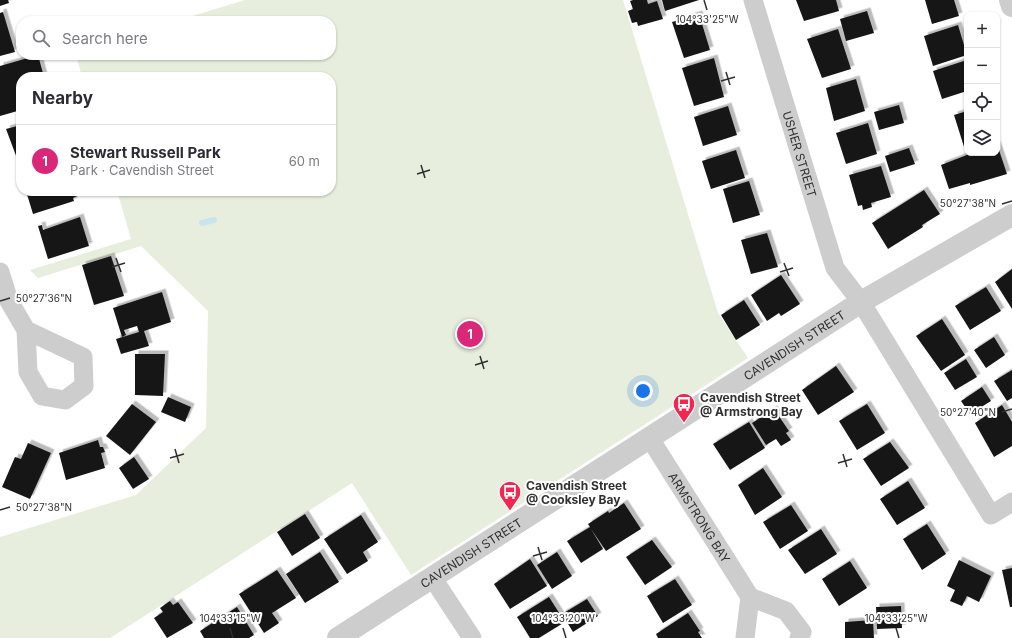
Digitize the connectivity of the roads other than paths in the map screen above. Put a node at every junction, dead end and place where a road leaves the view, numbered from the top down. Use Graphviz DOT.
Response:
graph roads {
  1 [pos="753,0"];
  2 [pos="1010,0"];
  3 [pos="1012,6"];
  4 [pos="1012,215"];
  5 [pos="0,272"];
  6 [pos="861,302"];
  7 [pos="4,303"];
  8 [pos="26,330"];
  9 [pos="650,437"];
  10 [pos="1012,502"];
  11 [pos="432,577"];
  12 [pos="750,597"];
  13 [pos="338,638"];
  14 [pos="472,638"];
  15 [pos="745,638"];
  16 [pos="799,638"];
  1 -- 6 [label="street, USHER STREET"];
  2 -- 3 [label="street"];
  4 -- 6 [label="street, CAVENDISH STREET"];
  5 -- 7 [label="street"];
  6 -- 9 [label="street, CAVENDISH STREET"];
  6 -- 10 [label="street, USHER STREET"];
  7 -- 8 [label="street"];
  9 -- 11 [label="street, CAVENDISH STREET"];
  9 -- 12 [label="street, ARMSTRONG BAY"];
  11 -- 13 [label="street, CAVENDISH STREET"];
  11 -- 14 [label="street"];
  12 -- 15 [label="street"];
  12 -- 16 [label="street"];
}
